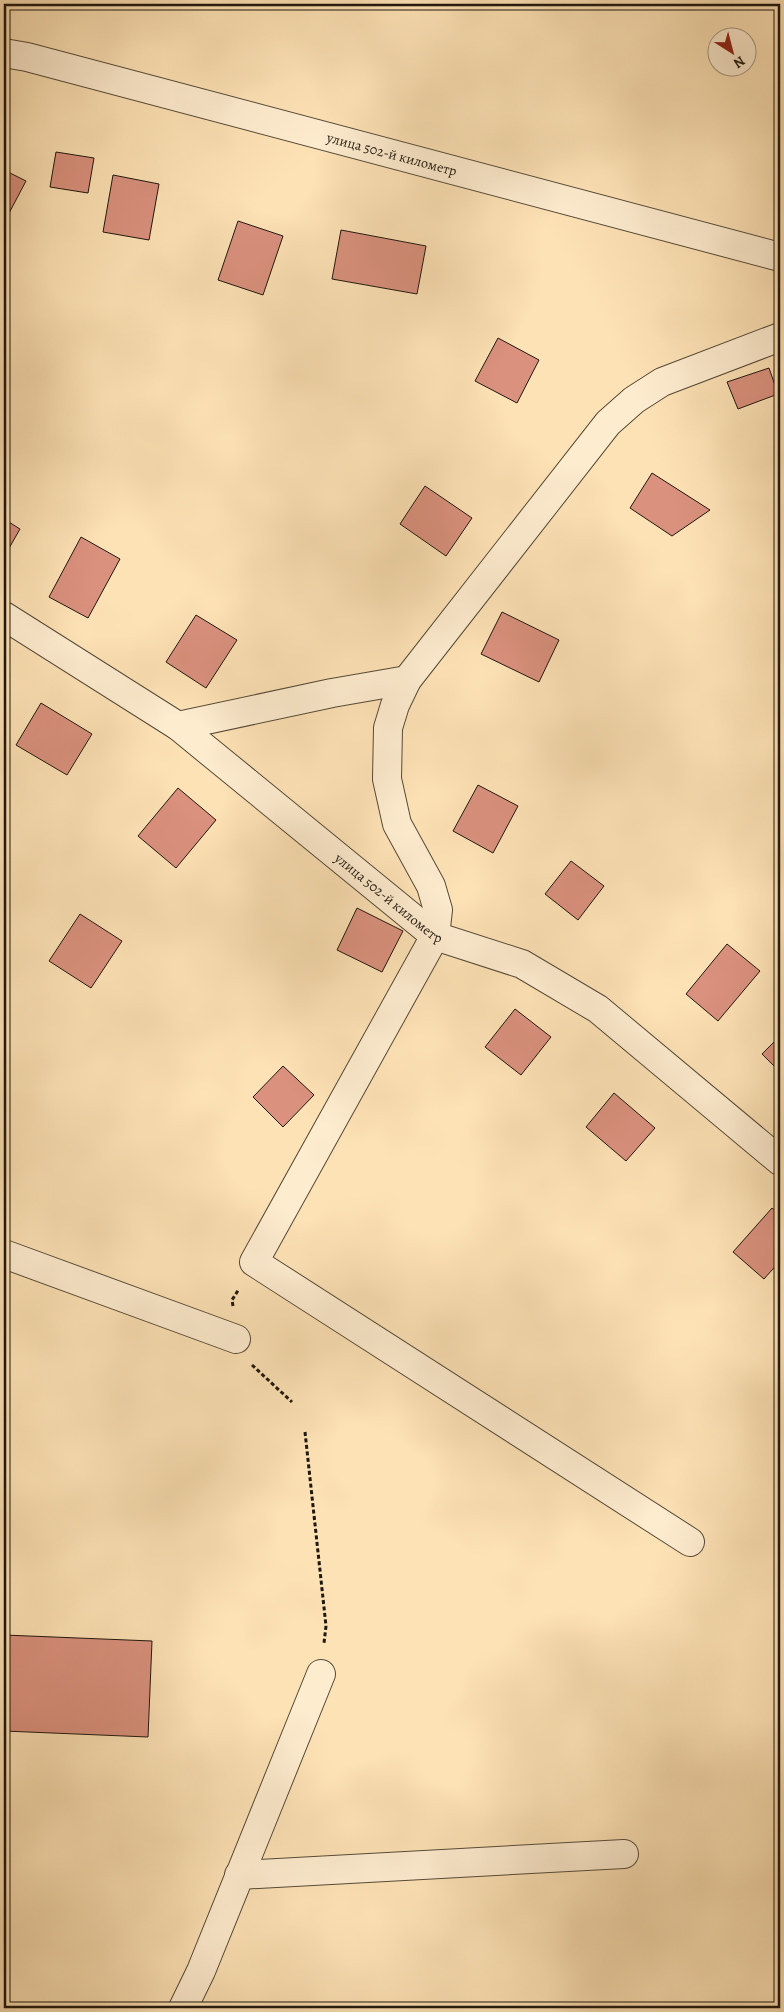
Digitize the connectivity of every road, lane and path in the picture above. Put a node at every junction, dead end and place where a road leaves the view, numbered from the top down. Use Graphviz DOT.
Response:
graph roads {
  1 [pos="4,53"];
  2 [pos="780,258"];
  3 [pos="780,337"];
  4 [pos="4,616"];
  5 [pos="407,680"];
  6 [pos="178,726"];
  7 [pos="435,936"];
  8 [pos="780,1161"];
  9 [pos="4,1254"];
  10 [pos="236,1339"];
  11 [pos="305,1432"];
  12 [pos="690,1542"];
  13 [pos="321,1674"];
  14 [pos="624,1854"];
  15 [pos="239,1875"];
  16 [pos="183,2008"];
  1 -- 2 [label="street, улица 502-й километр"];
  3 -- 5 [label="street"];
  4 -- 6 [label="street, улица 502-й километр"];
  5 -- 6 [label="street"];
  5 -- 7 [label="street"];
  6 -- 7 [label="street, улица 502-й километр"];
  7 -- 8 [label="street, улица 502-й километр"];
  7 -- 12 [label="street"];
  9 -- 10 [label="street"];
  11 -- 13 [label="path"];
  13 -- 15 [label="street"];
  14 -- 15 [label="street"];
  15 -- 16 [label="street"];
}
